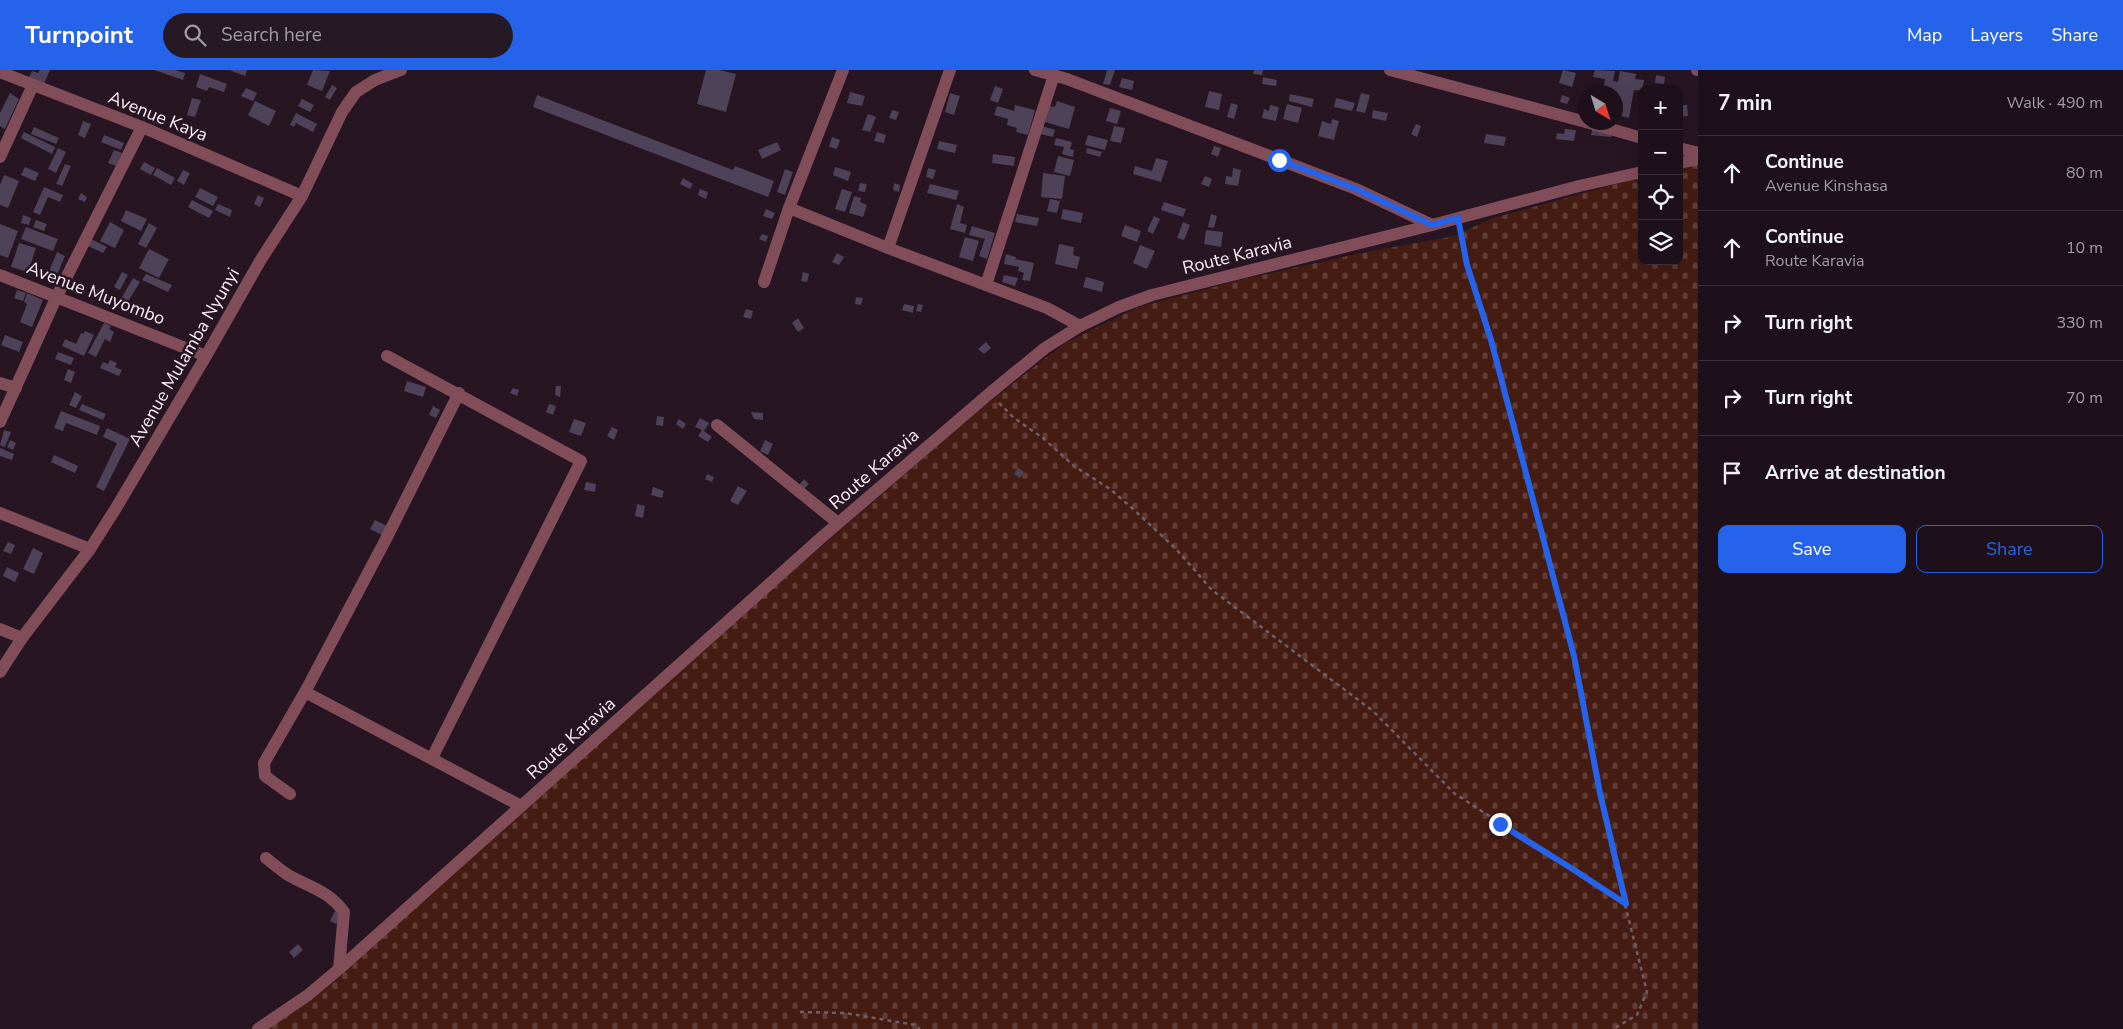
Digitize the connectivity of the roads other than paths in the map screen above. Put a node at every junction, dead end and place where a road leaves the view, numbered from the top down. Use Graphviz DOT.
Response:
graph roads {
  1 [pos="402,70"];
  2 [pos="843,70"];
  3 [pos="950,70"];
  4 [pos="1035,70"];
  5 [pos="1390,70"];
  6 [pos="0,72"];
  7 [pos="1054,75"];
  8 [pos="33,84"];
  9 [pos="1578,120"];
  10 [pos="142,128"];
  11 [pos="1614,130"];
  12 [pos="1638,137"];
  13 [pos="1683,149"];
  14 [pos="1698,153"];
  15 [pos="0,158"];
  16 [pos="1698,159"];
  17 [pos="1683,163"];
  18 [pos="1638,173"];
  19 [pos="302,196"];
  20 [pos="789,208"];
  21 [pos="1432,225"];
  22 [pos="888,248"];
  23 [pos="0,275"];
  24 [pos="764,282"];
  25 [pos="986,285"];
  26 [pos="57,296"];
  27 [pos="1080,326"];
  28 [pos="206,356"];
  29 [pos="386,356"];
  30 [pos="0,382"];
  31 [pos="16,388"];
  32 [pos="459,393"];
  33 [pos="0,422"];
  34 [pos="717,425"];
  35 [pos="0,513"];
  36 [pos="838,523"];
  37 [pos="90,549"];
  38 [pos="0,629"];
  39 [pos="22,638"];
  40 [pos="0,672"];
  41 [pos="305,692"];
  42 [pos="432,758"];
  43 [pos="290,794"];
  44 [pos="521,806"];
  45 [pos="266,858"];
  46 [pos="339,969"];
  47 [pos="258,1029"];
  1 -- 19 [label="street, Avenue Mulamba Nyunyi"];
  2 -- 20 [label="street"];
  3 -- 22 [label="street"];
  4 -- 7 [label="street"];
  5 -- 9 [label="street"];
  6 -- 8 [label="street, Avenue Kaya"];
  7 -- 21 [label="street"];
  7 -- 25 [label="street"];
  8 -- 10 [label="street, Avenue Kaya"];
  8 -- 15 [label="street"];
  10 -- 19 [label="street, Avenue Kaya"];
  10 -- 26 [label="street"];
  11 -- 12 [label="street"];
  13 -- 14 [label="street"];
  16 -- 17 [label="street"];
  18 -- 21 [label="street, Route Karavia"];
  19 -- 28 [label="street, Avenue Mulamba Nyunyi"];
  20 -- 22 [label="street"];
  20 -- 24 [label="street"];
  21 -- 27 [label="street, Route Karavia"];
  22 -- 25 [label="street"];
  23 -- 26 [label="street, Avenue Muyombo"];
  25 -- 27 [label="street"];
  26 -- 28 [label="street, Avenue Muyombo"];
  26 -- 31 [label="street"];
  27 -- 36 [label="street, Route Karavia"];
  28 -- 37 [label="street, Avenue Mulamba Nyunyi"];
  29 -- 32 [label="street"];
  30 -- 31 [label="street"];
  31 -- 33 [label="street"];
  32 -- 41 [label="street"];
  32 -- 42 [label="street"];
  34 -- 36 [label="street"];
  35 -- 37 [label="street"];
  36 -- 44 [label="street, Route Karavia"];
  37 -- 39 [label="street, Avenue Mulamba Nyunyi"];
  38 -- 39 [label="street"];
  39 -- 40 [label="street, Avenue Mulamba Nyunyi"];
  41 -- 42 [label="street"];
  41 -- 43 [label="street"];
  42 -- 44 [label="street"];
  44 -- 46 [label="street, Route Karavia"];
  45 -- 46 [label="street"];
  46 -- 47 [label="street, Route Karavia"];
}
